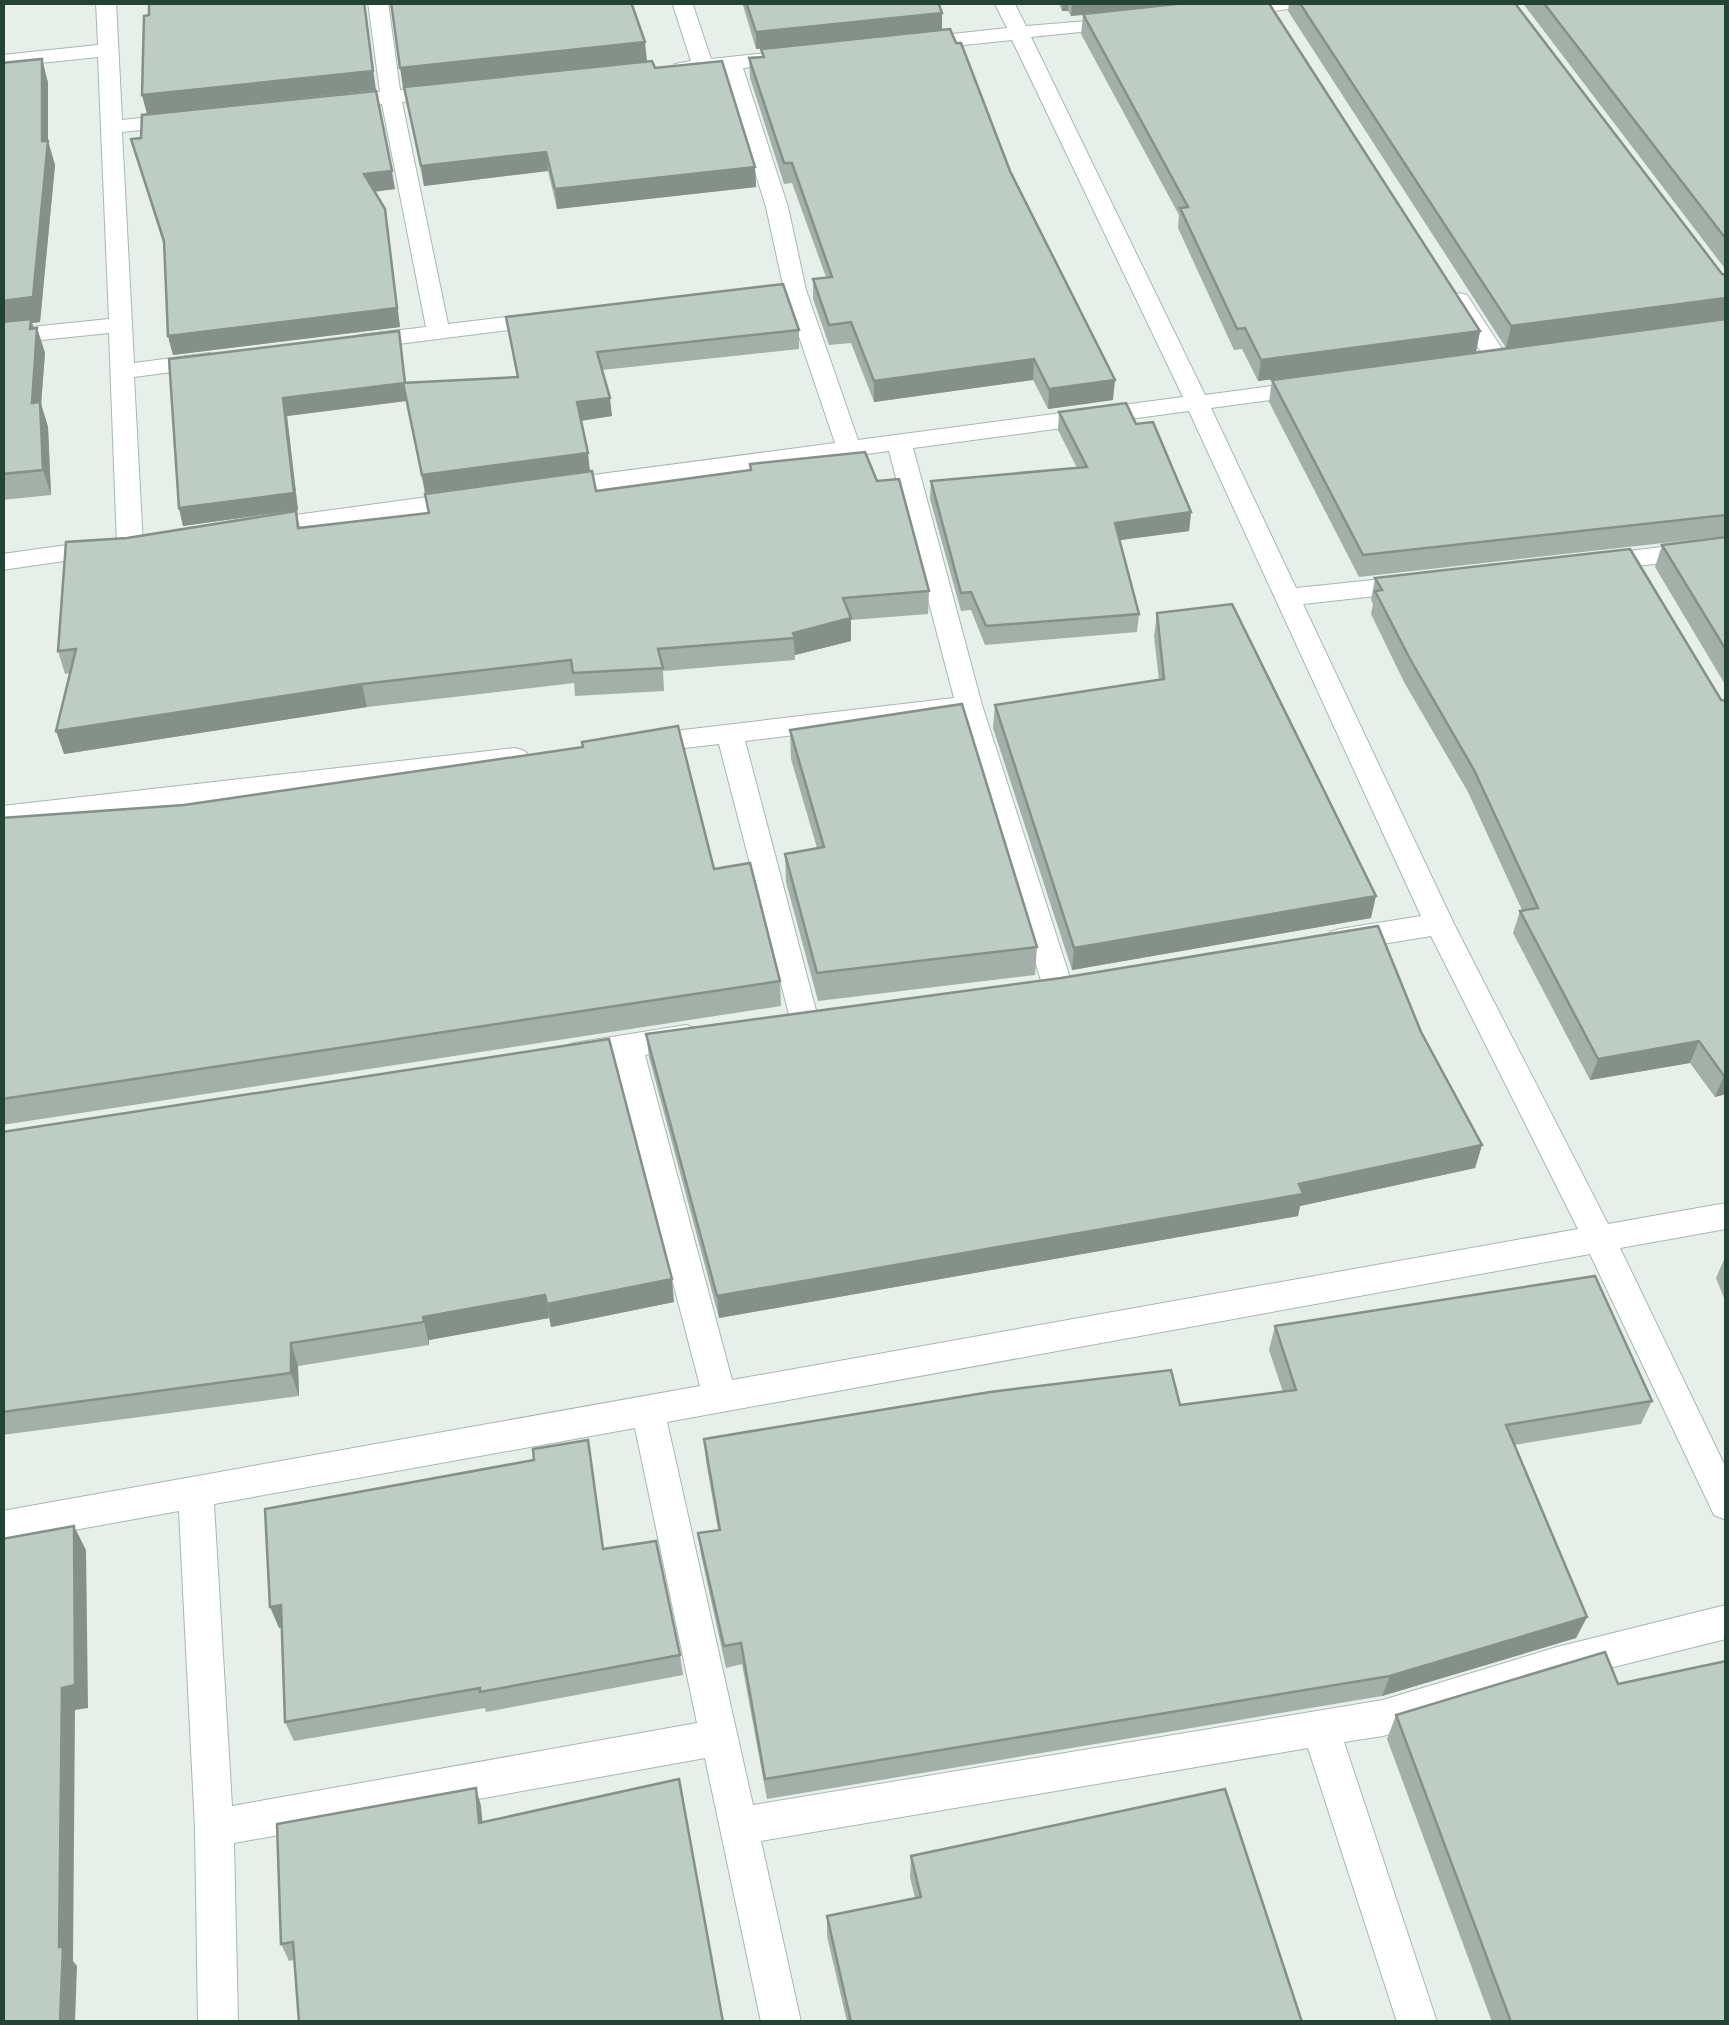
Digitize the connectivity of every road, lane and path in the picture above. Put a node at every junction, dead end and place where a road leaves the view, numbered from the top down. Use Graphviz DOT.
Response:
graph roads {
  1 [pos="106,2"];
  2 [pos="378,2"];
  3 [pos="682,2"];
  4 [pos="1004,2"];
  5 [pos="1296,2"];
  6 [pos="1203,14"];
  7 [pos="1146,20"];
  8 [pos="1020,34"];
  9 [pos="885,47"];
  10 [pos="106,50"];
  11 [pos="808,55"];
  12 [pos="2,61"];
  13 [pos="732,62"];
  14 [pos="703,66"];
  15 [pos="664,69"];
  16 [pos="469,88"];
  17 [pos="391,96"];
  18 [pos="312,105"];
  19 [pos="194,118"];
  20 [pos="114,127"];
  21 [pos="1446,280"];
  22 [pos="796,290"];
  23 [pos="720,299"];
  24 [pos="570,316"];
  25 [pos="120,324"];
  26 [pos="438,332"];
  27 [pos="2,337"];
  28 [pos="340,344"];
  29 [pos="241,356"];
  30 [pos="1498,361"];
  31 [pos="123,371"];
  32 [pos="1328,385"];
  33 [pos="1197,404"];
  34 [pos="899,442"];
  35 [pos="849,448"];
  36 [pos="538,490"];
  37 [pos="480,498"];
  38 [pos="227,532"];
  39 [pos="1726,546"];
  40 [pos="1632,559"];
  41 [pos="2,562"];
  42 [pos="1575,566"];
  43 [pos="1440,581"];
  44 [pos="1652,590"];
  45 [pos="1286,598"];
  46 [pos="970,704"];
  47 [pos="730,734"];
  48 [pos="612,747"];
  49 [pos="533,756"];
  50 [pos="2,816"];
  51 [pos="1439,924"];
  52 [pos="1306,946"];
  53 [pos="1096,980"];
  54 [pos="1058,987"];
  55 [pos="1019,992"];
  56 [pos="764,1024"];
  57 [pos="725,1030"];
  58 [pos="627,1046"];
  59 [pos="549,1058"];
  60 [pos="1726,1216"];
  61 [pos="1599,1239"];
  62 [pos="720,1398"];
  63 [pos="648,1412"];
  64 [pos="196,1494"];
  65 [pos="1726,1504"];
  66 [pos="2,1526"];
  67 [pos="1726,1622"];
  68 [pos="1320,1728"];
  69 [pos="716,1738"];
  70 [pos="737,1826"];
  71 [pos="214,1828"];
  72 [pos="218,2022"];
  73 [pos="781,2022"];
  74 [pos="1417,2022"];
  1 -- 10 [label="street"];
  2 -- 17 [label="street"];
  3 -- 14 [label="street"];
  4 -- 8 [label="street"];
  5 -- 6 [label="street"];
  7 -- 8 [label="street"];
  8 -- 9 [label="street"];
  8 -- 33 [label="street"];
  10 -- 12 [label="street"];
  10 -- 20 [label="street"];
  11 -- 13 [label="street"];
  13 -- 14 [label="street"];
  13 -- 22 [label="street"];
  14 -- 15 [label="street"];
  16 -- 17 [label="street"];
  17 -- 18 [label="street"];
  17 -- 26 [label="street"];
  19 -- 20 [label="street"];
  20 -- 25 [label="street"];
  21 -- 30 [label="street"];
  22 -- 23 [label="street"];
  22 -- 35 [label="street"];
  24 -- 26 [label="street"];
  25 -- 27 [label="street"];
  25 -- 31 [label="street"];
  26 -- 28 [label="street"];
  29 -- 31 [label="street"];
  31 -- 41 [label="street"];
  32 -- 33 [label="street"];
  33 -- 34 [label="street"];
  33 -- 45 [label="street"];
  34 -- 35 [label="street"];
  34 -- 46 [label="street"];
  35 -- 36 [label="street"];
  37 -- 38 [label="street"];
  39 -- 40 [label="street"];
  40 -- 42 [label="street"];
  40 -- 44 [label="street"];
  43 -- 45 [label="street"];
  45 -- 51 [label="street"];
  46 -- 47 [label="street"];
  46 -- 54 [label="street"];
  47 -- 48 [label="street"];
  47 -- 56 [label="street"];
  49 -- 50 [label="street"];
  51 -- 52 [label="street"];
  51 -- 61 [label="street"];
  53 -- 54 [label="street"];
  54 -- 55 [label="street"];
  57 -- 58 [label="street"];
  58 -- 59 [label="street"];
  58 -- 62 [label="street"];
  60 -- 61 [label="street"];
  61 -- 62 [label="street"];
  61 -- 65 [label="street"];
  62 -- 63 [label="street"];
  63 -- 64 [label="street"];
  63 -- 69 [label="street"];
  64 -- 66 [label="street"];
  64 -- 71 [label="street"];
  67 -- 68 [label="street"];
  68 -- 70 [label="street"];
  68 -- 74 [label="street"];
  69 -- 70 [label="street"];
  69 -- 71 [label="street"];
  70 -- 73 [label="street"];
  71 -- 72 [label="street"];
}
